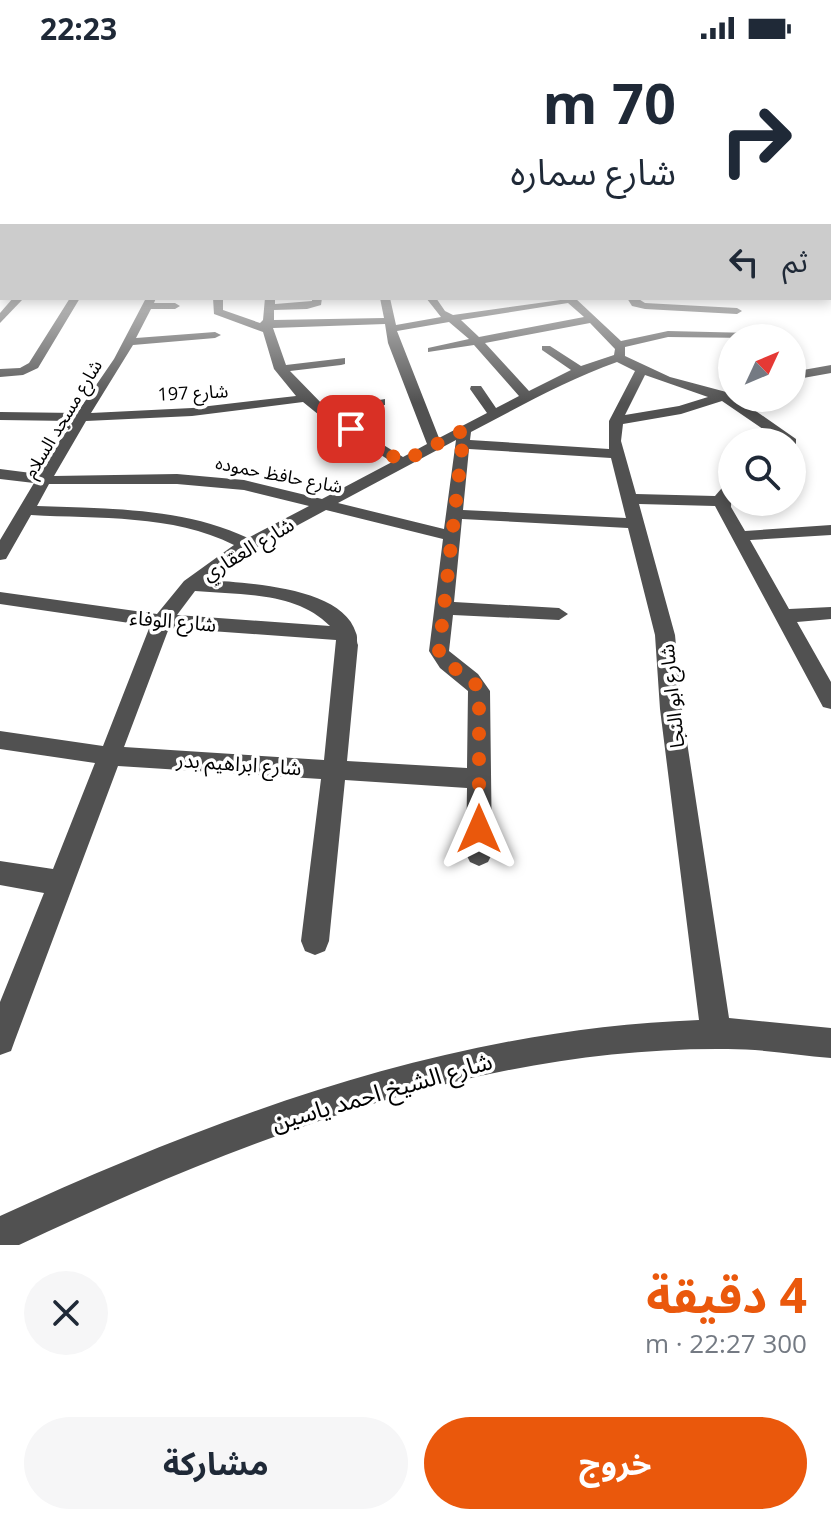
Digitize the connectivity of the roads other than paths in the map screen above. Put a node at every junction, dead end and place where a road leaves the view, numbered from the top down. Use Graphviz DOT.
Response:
graph roads {
  1 [pos="17,300"];
  2 [pos="74,300"];
  3 [pos="218,300"];
  4 [pos="317,300"];
  5 [pos="385,300"];
  6 [pos="432,300"];
  7 [pos="564,300"];
  8 [pos="571,300"];
  9 [pos="634,300"];
  10 [pos="731,300"];
  11 [pos="148,302"];
  12 [pos="269,303"];
  13 [pos="681,303"];
  14 [pos="175,306"];
  15 [pos="659,307"];
  16 [pos="737,311"];
  17 [pos="451,319"];
  18 [pos="592,319"];
  19 [pos="0,320"];
  20 [pos="743,324"];
  21 [pos="390,325"];
  22 [pos="265,326"];
  23 [pos="541,329"];
  24 [pos="668,334"];
  25 [pos="215,335"];
  26 [pos="718,335"];
  27 [pos="558,340"];
  28 [pos="475,341"];
  29 [pos="128,342"];
  30 [pos="546,348"];
  31 [pos="432,350"];
  32 [pos="619,351"];
  33 [pos="341,361"];
  34 [pos="280,369"];
  35 [pos="831,369"];
  36 [pos="642,370"];
  37 [pos="580,371"];
  38 [pos="0,373"];
  39 [pos="806,373"];
  40 [pos="476,389"];
  41 [pos="718,392"];
  42 [pos="527,397"];
  43 [pos="306,398"];
  44 [pos="718,398"];
  45 [pos="380,402"];
  46 [pos="749,412"];
  47 [pos="325,413"];
  48 [pos="494,414"];
  49 [pos="0,416"];
  50 [pos="82,417"];
  51 [pos="616,421"];
  52 [pos="772,428"];
  53 [pos="463,437"];
  54 [pos="435,445"];
  55 [pos="618,454"];
  56 [pos="402,462"];
  57 [pos="0,474"];
  58 [pos="47,479"];
  59 [pos="718,494"];
  60 [pos="630,499"];
  61 [pos="325,503"];
  62 [pos="28,510"];
  63 [pos="454,514"];
  64 [pos="734,516"];
  65 [pos="636,523"];
  66 [pos="831,530"];
  67 [pos="452,536"];
  68 [pos="740,536"];
  69 [pos="248,545"];
  70 [pos="2,547"];
  71 [pos="190,585"];
  72 [pos="0,598"];
  73 [pos="444,608"];
  74 [pos="831,613"];
  75 [pos="559,614"];
  76 [pos="784,616"];
  77 [pos="162,621"];
  78 [pos="347,634"];
  79 [pos="831,701"];
  80 [pos="0,740"];
  81 [pos="109,756"];
  82 [pos="333,770"];
  83 [pos="479,779"];
  84 [pos="479,854"];
  85 [pos="0,873"];
  86 [pos="59,883"];
  87 [pos="315,941"];
  88 [pos="716,1034"];
  89 [pos="0,1040"];
  90 [pos="831,1043"];
  91 [pos="0,1235"];
  1 -- 19 [label="street"];
  2 -- 38 [label="street"];
  3 -- 22 [label="street"];
  4 -- 12 [label="street"];
  5 -- 21 [label="street"];
  6 -- 17 [label="street"];
  7 -- 17 [label="street"];
  8 -- 18 [label="street"];
  9 -- 15 [label="street"];
  10 -- 16 [label="street"];
  11 -- 14 [label="street"];
  11 -- 29 [label="street, شارع مسجد السلام"];
  12 -- 22 [label="street"];
  13 -- 15 [label="street"];
  13 -- 16 [label="street"];
  15 -- 24 [label="street"];
  16 -- 20 [label="street"];
  17 -- 21 [label="street"];
  17 -- 28 [label="street"];
  18 -- 23 [label="street"];
  18 -- 32 [label="street"];
  21 -- 22 [label="street"];
  21 -- 54 [label="street"];
  22 -- 34 [label="street"];
  23 -- 27 [label="street"];
  23 -- 28 [label="street"];
  24 -- 26 [label="street, شارع العقاري"];
  24 -- 32 [label="street, شارع العقاري"];
  25 -- 29 [label="street"];
  28 -- 31 [label="street"];
  28 -- 42 [label="street"];
  29 -- 50 [label="street, شارع مسجد السلام"];
  30 -- 37 [label="street"];
  32 -- 36 [label="street"];
  32 -- 37 [label="street, شارع العقاري"];
  33 -- 34 [label="street"];
  34 -- 43 [label="street"];
  35 -- 39 [label="street"];
  36 -- 41 [label="street"];
  36 -- 51 [label="street, شارع ابو النجا"];
  37 -- 42 [label="street, شارع العقاري"];
  40 -- 48 [label="street"];
  42 -- 48 [label="street, شارع العقاري"];
  43 -- 47 [label="street"];
  43 -- 50 [label="street, شارع 197"];
  44 -- 51 [label="street"];
  45 -- 47 [label="street"];
  46 -- 52 [label="street"];
  47 -- 56 [label="street"];
  48 -- 53 [label="street, شارع العقاري"];
  49 -- 50 [label="street, شارع 197"];
  50 -- 58 [label="street, شارع مسجد السلام"];
  51 -- 55 [label="street, شارع ابو النجا"];
  53 -- 54 [label="street, شارع العقاري"];
  53 -- 55 [label="street"];
  53 -- 63 [label="street"];
  54 -- 56 [label="street, شارع العقاري"];
  55 -- 60 [label="street, شارع ابو النجا"];
  56 -- 61 [label="street, شارع العقاري"];
  57 -- 58 [label="street, شارع حافظ حموده"];
  58 -- 61 [label="street, شارع حافظ حموده"];
  58 -- 62 [label="street, شارع مسجد السلام"];
  59 -- 60 [label="street"];
  60 -- 65 [label="street, شارع ابو النجا"];
  61 -- 67 [label="street, شارع حافظ حموده"];
  61 -- 69 [label="street, شارع العقاري"];
  62 -- 69 [label="street"];
  62 -- 70 [label="street, شارع مسجد السلام"];
  63 -- 65 [label="street"];
  63 -- 67 [label="street"];
  64 -- 68 [label="street"];
  65 -- 88 [label="street, شارع ابو النجا"];
  66 -- 68 [label="street"];
  67 -- 73 [label="street"];
  68 -- 76 [label="street"];
  69 -- 71 [label="street, شارع العقاري"];
  71 -- 77 [label="street, شارع العقاري"];
  71 -- 78 [label="street"];
  72 -- 77 [label="street, شارع الوفاء"];
  73 -- 75 [label="street"];
  73 -- 83 [label="street"];
  74 -- 76 [label="street"];
  76 -- 79 [label="street"];
  77 -- 78 [label="street, شارع الوفاء"];
  77 -- 81 [label="street, شارع العقاري"];
  78 -- 82 [label="street"];
  80 -- 81 [label="street, شارع ابراهيم بدر"];
  81 -- 82 [label="street, شارع ابراهيم بدر"];
  81 -- 86 [label="street, شارع العقاري"];
  82 -- 83 [label="street, شارع ابراهيم بدر"];
  82 -- 87 [label="street"];
  83 -- 84 [label="street"];
  85 -- 86 [label="street"];
  86 -- 89 [label="street, شارع العقاري"];
  88 -- 90 [label="street, شارع الشيخ احمد ياسين"];
  88 -- 91 [label="street, شارع الشيخ احمد ياسين"];
}
